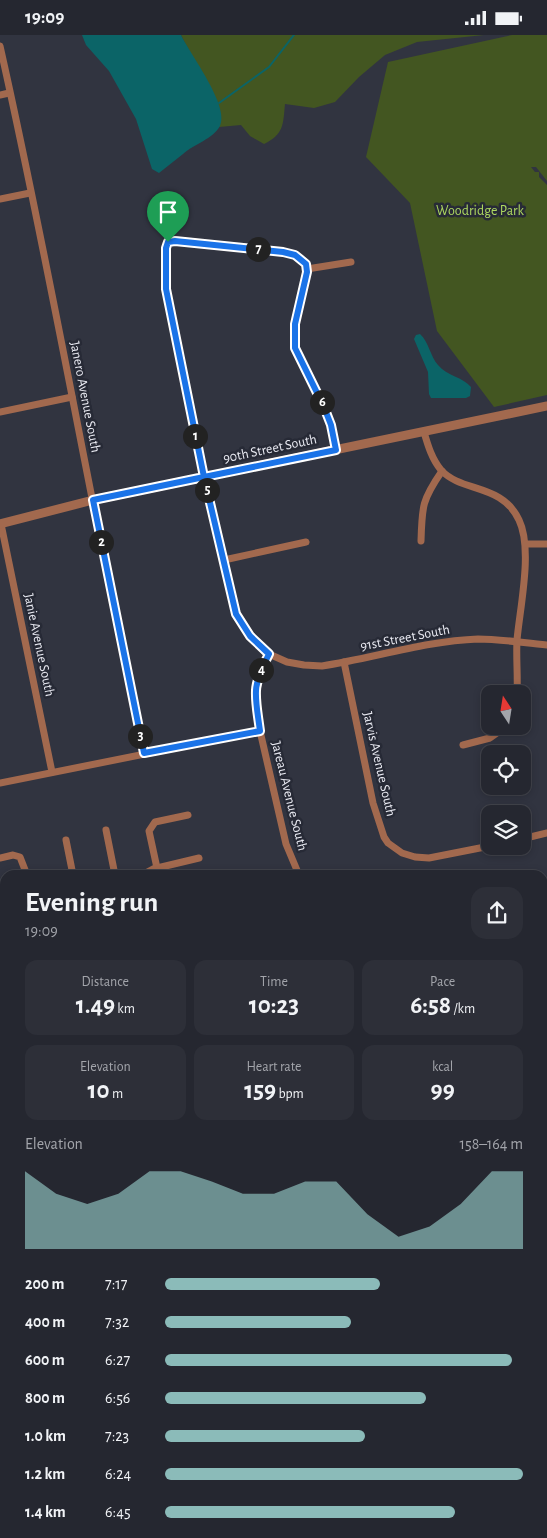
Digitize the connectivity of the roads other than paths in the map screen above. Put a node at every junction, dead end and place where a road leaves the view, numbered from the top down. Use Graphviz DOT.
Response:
graph roads {
  1 [pos="0,46"];
  2 [pos="10,93"];
  3 [pos="0,95"];
  4 [pos="30,193"];
  5 [pos="0,199"];
  6 [pos="352,261"];
  7 [pos="307,269"];
  8 [pos="72,397"];
  9 [pos="547,406"];
  10 [pos="0,412"];
  11 [pos="424,432"];
  12 [pos="336,450"];
  13 [pos="442,471"];
  14 [pos="204,477"];
  15 [pos="93,500"];
  16 [pos="0,524"];
  17 [pos="421,541"];
  18 [pos="306,542"];
  19 [pos="526,544"];
  20 [pos="547,544"];
  21 [pos="224,560"];
  22 [pos="517,643"];
  23 [pos="547,645"];
  24 [pos="269,654"];
  25 [pos="344,662"];
  26 [pos="517,685"];
  27 [pos="260,731"];
  28 [pos="494,735"];
  29 [pos="463,745"];
  30 [pos="144,753"];
  31 [pos="52,772"];
  32 [pos="0,783"];
  33 [pos="188,815"];
  34 [pos="106,830"];
  35 [pos="547,833"];
  36 [pos="531,837"];
  37 [pos="66,840"];
  38 [pos="481,848"];
  39 [pos="0,858"];
  40 [pos="199,858"];
  41 [pos="157,868"];
  42 [pos="24,870"];
  43 [pos="72,870"];
  44 [pos="114,870"];
  45 [pos="154,870"];
  46 [pos="297,870"];
  1 -- 2 [label="street, Janero Avenue South"];
  2 -- 3 [label="street"];
  2 -- 4 [label="street, Janero Avenue South"];
  4 -- 5 [label="street"];
  4 -- 8 [label="street, Janero Avenue South"];
  6 -- 7 [label="street"];
  7 -- 12 [label="street"];
  7 -- 14 [label="street"];
  8 -- 10 [label="street"];
  8 -- 15 [label="street, Janero Avenue South"];
  9 -- 11 [label="street, 90th Street South"];
  11 -- 12 [label="street, 90th Street South"];
  11 -- 13 [label="street"];
  12 -- 14 [label="street, 90th Street South"];
  13 -- 17 [label="street"];
  13 -- 19 [label="street"];
  14 -- 15 [label="street, 90th Street South"];
  14 -- 21 [label="street"];
  15 -- 16 [label="street, 90th Street South"];
  15 -- 30 [label="street, Janero Avenue South"];
  16 -- 31 [label="street, Janie Avenue South"];
  18 -- 21 [label="street"];
  19 -- 20 [label="street"];
  19 -- 22 [label="street"];
  21 -- 24 [label="street"];
  22 -- 23 [label="street, 91st Street South"];
  22 -- 25 [label="street, 91st Street South"];
  22 -- 26 [label="street"];
  24 -- 25 [label="street, 91st Street South"];
  24 -- 27 [label="street, Jareau Avenue South"];
  25 -- 38 [label="street, Jarvis Avenue South"];
  27 -- 30 [label="street"];
  27 -- 46 [label="street, Jareau Avenue South"];
  28 -- 29 [label="street"];
  30 -- 31 [label="street"];
  31 -- 32 [label="street"];
  33 -- 41 [label="street"];
  34 -- 44 [label="street"];
  35 -- 36 [label="street"];
  37 -- 43 [label="street"];
  39 -- 42 [label="street"];
  40 -- 41 [label="street"];
  41 -- 45 [label="street"];
}
